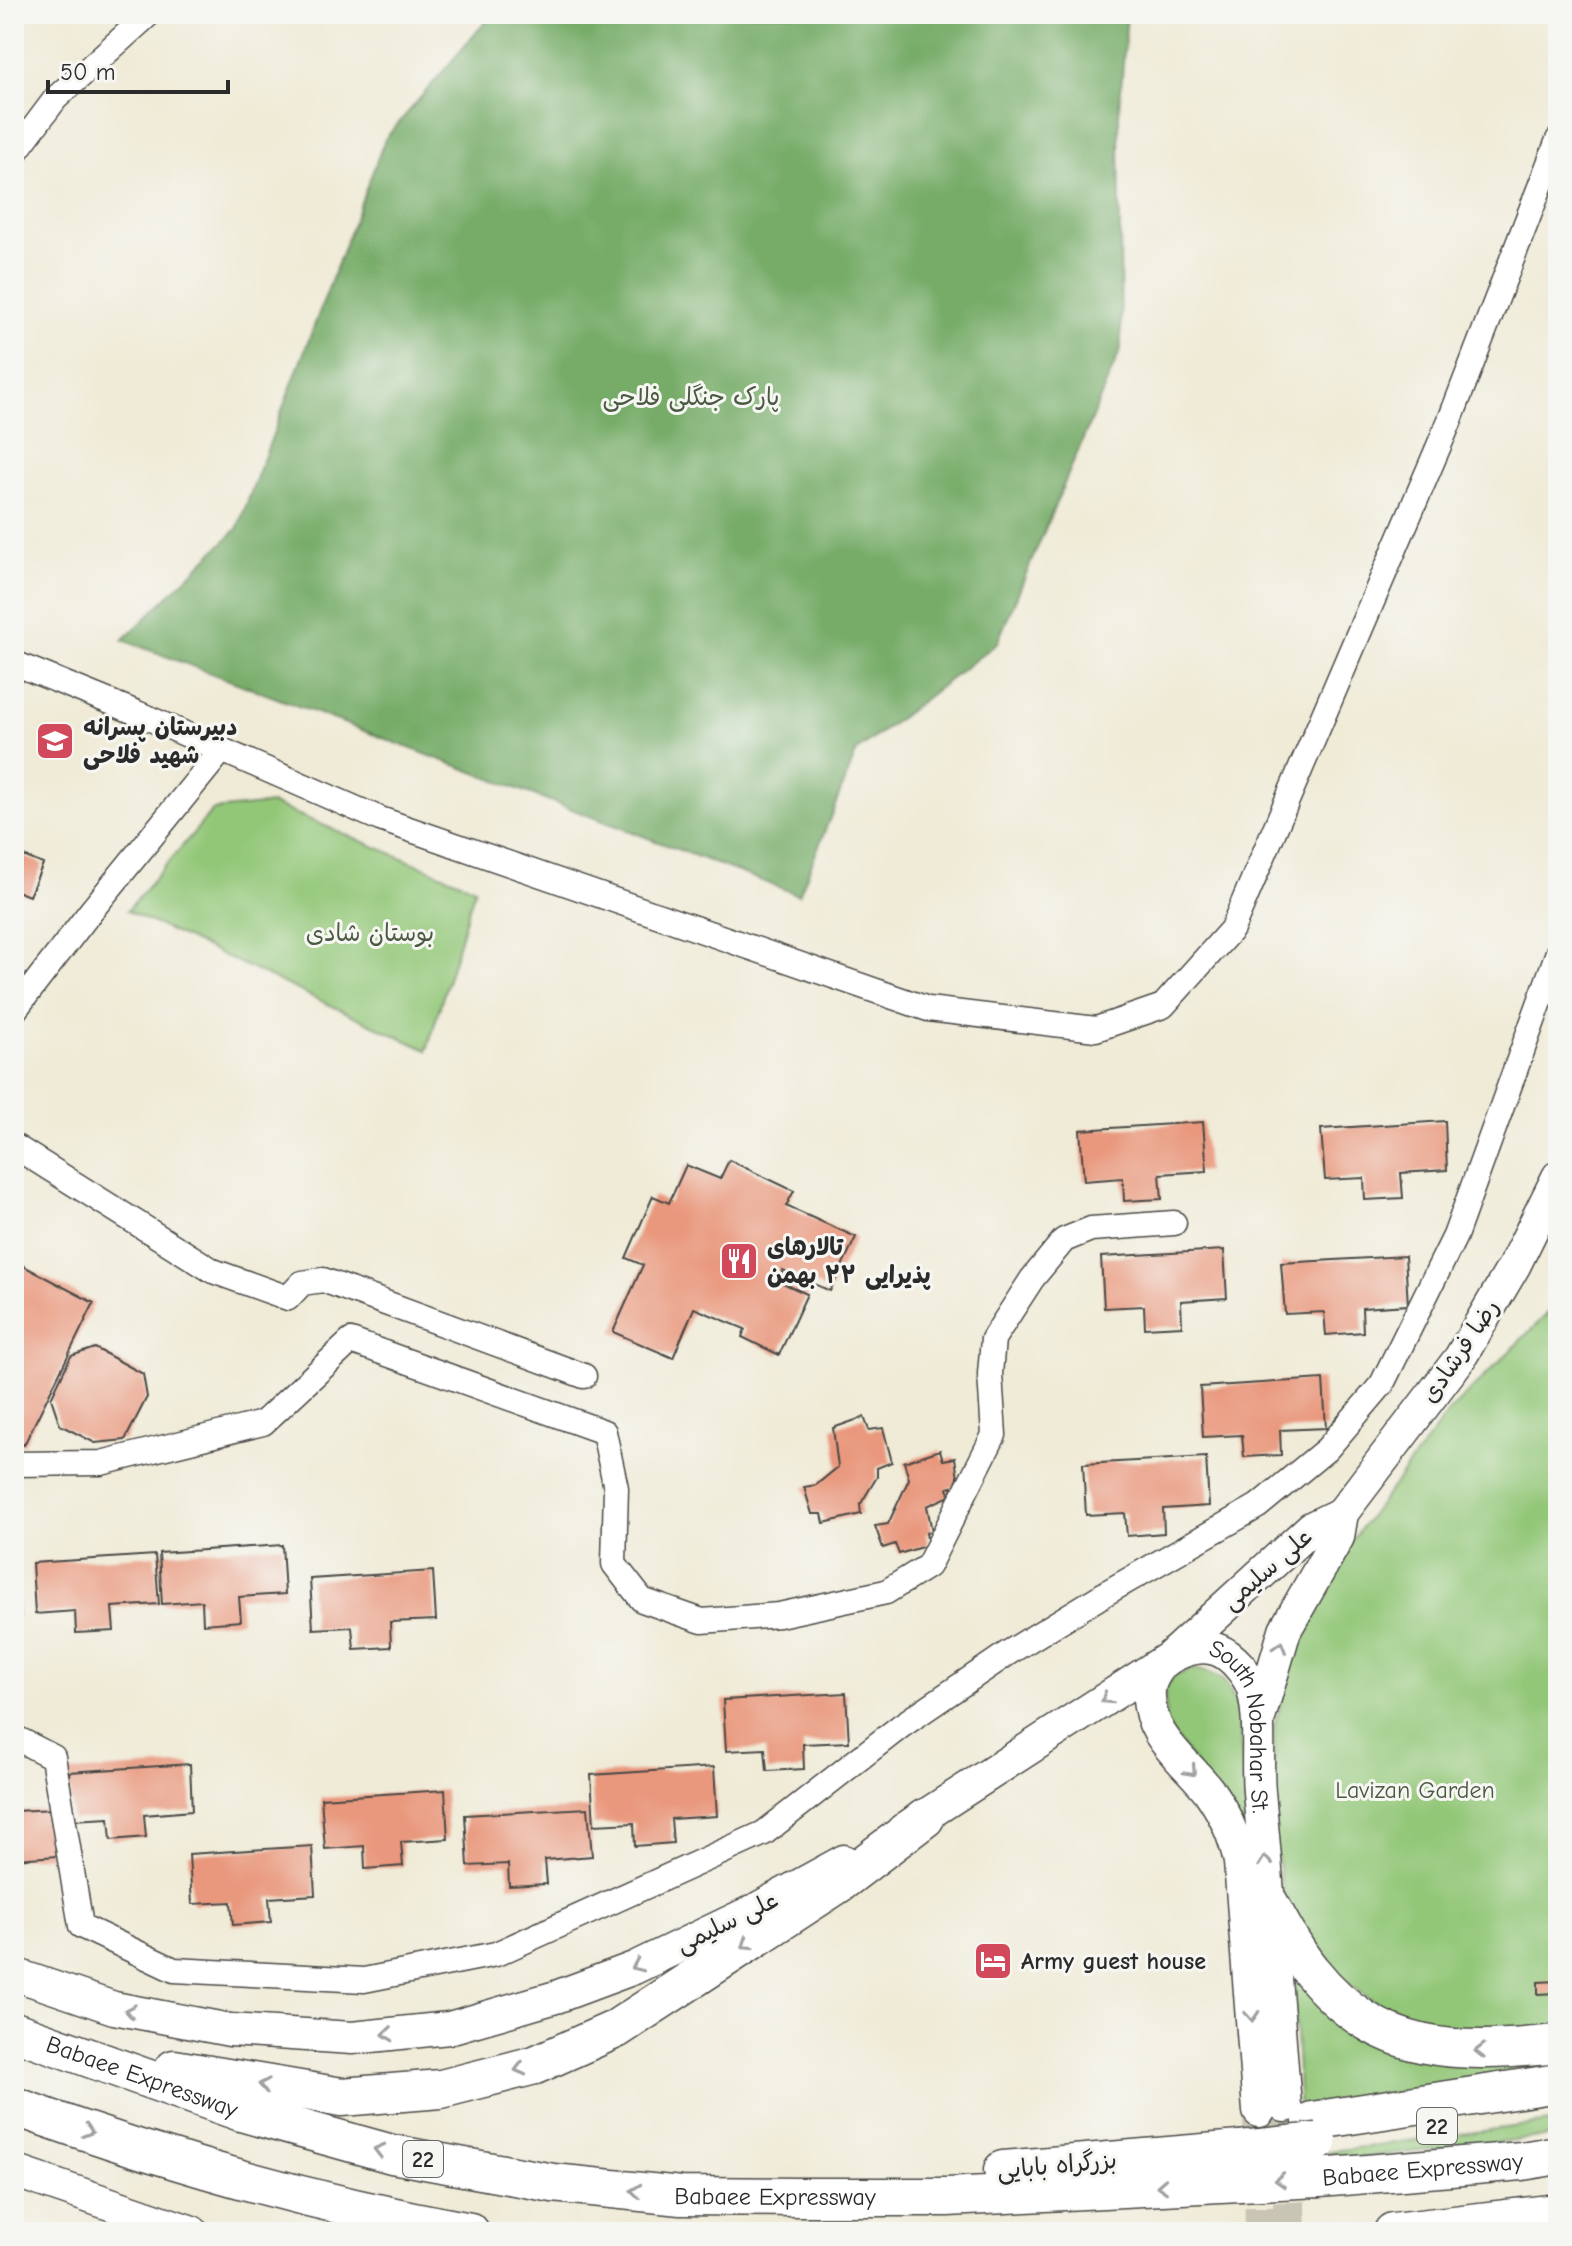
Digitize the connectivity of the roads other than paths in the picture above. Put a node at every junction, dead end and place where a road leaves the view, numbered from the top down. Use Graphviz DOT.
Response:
graph roads {
  1 [pos="149,14"];
  2 [pos="1558,140"];
  3 [pos="14,154"];
  4 [pos="14,663"];
  5 [pos="222,750"];
  6 [pos="1558,952"];
  7 [pos="14,1011"];
  8 [pos="14,1146"];
  9 [pos="1558,1177"];
  10 [pos="1174,1223"];
  11 [pos="584,1376"];
  12 [pos="14,1464"];
  13 [pos="1342,1513"];
  14 [pos="1169,1658"];
  15 [pos="1258,1722"];
  16 [pos="14,1737"];
  17 [pos="925,1818"];
  18 [pos="1269,1903"];
  19 [pos="14,1974"];
  20 [pos="14,2031"];
  21 [pos="1558,2044"];
  22 [pos="61,2049"];
  23 [pos="1558,2083"];
  24 [pos="14,2106"];
  25 [pos="1558,2110"];
  26 [pos="1277,2140"];
  27 [pos="1558,2155"];
  28 [pos="14,2171"];
  29 [pos="798,2197"];
  30 [pos="1558,2213"];
  31 [pos="192,2232"];
  32 [pos="470,2232"];
  33 [pos="1393,2232"];
  1 -- 3 [label="street"];
  2 -- 5 [label="street"];
  4 -- 5 [label="street"];
  5 -- 7 [label="street"];
  6 -- 16 [label="street"];
  8 -- 11 [label="street"];
  9 -- 13 [label="main road, رضا فرشادی"];
  10 -- 12 [label="street"];
  13 -- 14 [label="main road, علی سلیمی"];
  15 -- 13 [label="main road, one-way"];
  14 -- 15 [label="main road, South Nobahar St."];
  14 -- 17 [label="main road, علی سلیمی, one-way"];
  14 -- 26 [label="main road, South Nobahar St., one-way"];
  18 -- 15 [label="main road, South Nobahar St., one-way"];
  17 -- 19 [label="main road, علی سلیمی, one-way"];
  17 -- 22 [label="highway, one-way"];
  21 -- 18 [label="highway, one-way"];
  18 -- 26 [label="main road, South Nobahar St."];
  20 -- 22 [label="highway, Babaee Expressway / 22"];
  29 -- 22 [label="highway, Babaee Expressway / 22, one-way"];
  23 -- 26 [label="highway"];
  24 -- 32 [label="highway, one-way"];
  25 -- 26 [label="highway, 22"];
  27 -- 26 [label="highway, Babaee Expressway / 22, one-way"];
  26 -- 29 [label="highway, بزرگراه بابایی / 22"];
  26 -- 29 [label="highway, Babaee Expressway / 22, one-way"];
  28 -- 31 [label="main road"];
  30 -- 33 [label="highway"];
}
